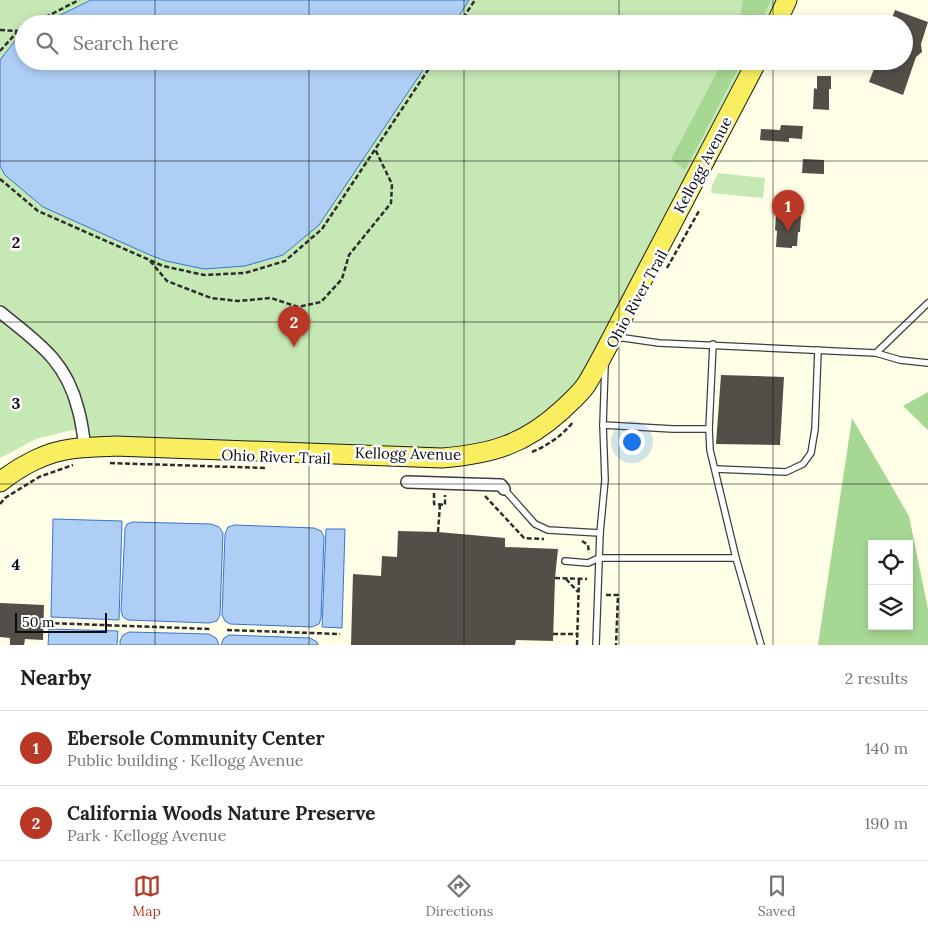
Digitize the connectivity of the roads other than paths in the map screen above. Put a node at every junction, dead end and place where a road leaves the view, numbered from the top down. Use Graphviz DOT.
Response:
graph roads {
  1 [pos="787,0"];
  2 [pos="780,15"];
  3 [pos="752,70"];
  4 [pos="928,303"];
  5 [pos="0,312"];
  6 [pos="609,344"];
  7 [pos="713,344"];
  8 [pos="818,350"];
  9 [pos="876,353"];
  10 [pos="928,363"];
  11 [pos="603,425"];
  12 [pos="709,429"];
  13 [pos="85,448"];
  14 [pos="715,469"];
  15 [pos="0,482"];
  16 [pos="407,482"];
  17 [pos="504,489"];
  18 [pos="600,533"];
  19 [pos="599,558"];
  20 [pos="736,558"];
  21 [pos="565,561"];
  22 [pos="596,645"];
  23 [pos="761,645"];
  1 -- 2 [label="main road"];
  3 -- 6 [label="main road, Kellogg Avenue"];
  4 -- 9 [label="lane"];
  5 -- 13 [label="street"];
  6 -- 7 [label="lane"];
  6 -- 11 [label="lane"];
  6 -- 13 [label="main road, Kellogg Avenue"];
  7 -- 8 [label="lane"];
  7 -- 12 [label="lane"];
  8 -- 9 [label="lane"];
  8 -- 14 [label="lane"];
  9 -- 10 [label="lane"];
  11 -- 12 [label="lane"];
  11 -- 18 [label="lane"];
  12 -- 14 [label="lane"];
  13 -- 15 [label="main road, Kellogg Avenue"];
  14 -- 20 [label="lane"];
  16 -- 17 [label="street"];
  17 -- 18 [label="lane"];
  18 -- 19 [label="lane"];
  19 -- 20 [label="lane"];
  19 -- 21 [label="lane"];
  19 -- 22 [label="lane"];
  20 -- 23 [label="lane"];
}
